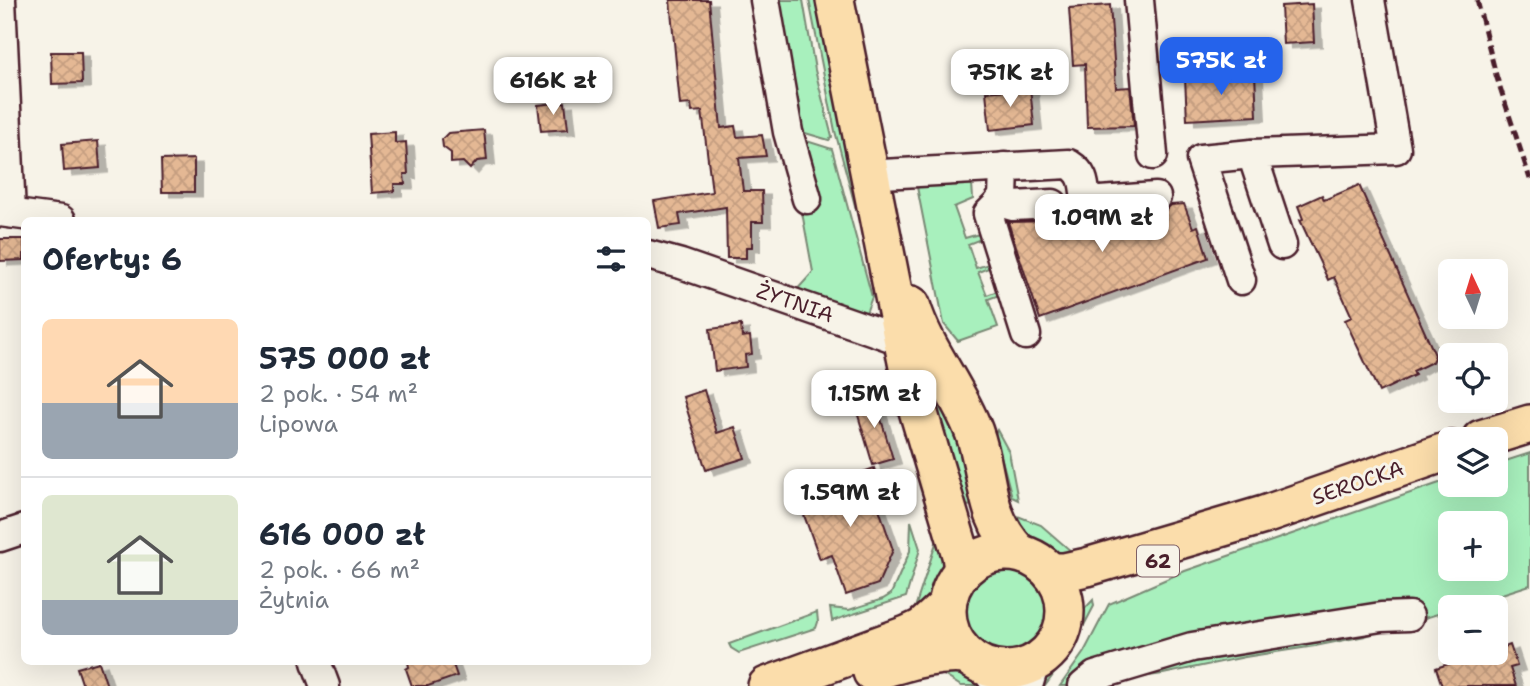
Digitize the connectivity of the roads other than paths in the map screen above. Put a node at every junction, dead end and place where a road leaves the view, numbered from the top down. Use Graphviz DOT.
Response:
graph roads {
  1 [pos="1,0"];
  2 [pos="765,0"];
  3 [pos="835,0"];
  4 [pos="849,0"];
  5 [pos="1139,0"];
  6 [pos="1370,0"];
  7 [pos="1252,154"];
  8 [pos="1153,155"];
  9 [pos="1004,167"];
  10 [pos="882,174"];
  11 [pos="1156,197"];
  12 [pos="807,200"];
  13 [pos="999,202"];
  14 [pos="1053,204"];
  15 [pos="6,213"];
  16 [pos="37,217"];
  17 [pos="1282,245"];
  18 [pos="651,256"];
  19 [pos="1241,280"];
  20 [pos="1026,335"];
  21 [pos="903,340"];
  22 [pos="937,362"];
  23 [pos="1530,424"];
  24 [pos="1508,431"];
  25 [pos="1438,455"];
  26 [pos="1264,515"];
  27 [pos="21,530"];
  28 [pos="0,537"];
  29 [pos="1018,552"];
  30 [pos="963,570"];
  31 [pos="1052,572"];
  32 [pos="947,605"];
  33 [pos="1409,616"];
  34 [pos="1064,624"];
  35 [pos="317,665"];
  36 [pos="982,669"];
  37 [pos="1031,674"];
  38 [pos="325,686"];
  39 [pos="767,686"];
  40 [pos="820,686"];
  41 [pos="1083,686"];
  1 -- 15 [label="street"];
  2 -- 12 [label="street"];
  3 -- 21 [label="main road"];
  4 -- 10 [label="main road"];
  5 -- 8 [label="street"];
  6 -- 7 [label="street"];
  7 -- 17 [label="street"];
  7 -- 19 [label="street"];
  9 -- 10 [label="street"];
  9 -- 11 [label="street"];
  9 -- 13 [label="street"];
  10 -- 22 [label="main road"];
  13 -- 14 [label="street"];
  13 -- 20 [label="street"];
  15 -- 16 [label="street"];
  18 -- 21 [label="street, ŻYTNIA"];
  21 -- 22 [label="street, ŻYTNIA"];
  21 -- 30 [label="main road"];
  22 -- 29 [label="main road"];
  23 -- 24 [label="main road"];
  25 -- 26 [label="main road, SEROCKA / 62"];
  26 -- 31 [label="main road, SEROCKA / 62"];
  26 -- 34 [label="main road, SEROCKA / 62"];
  27 -- 28 [label="street"];
  29 -- 30 [label="main road"];
  29 -- 31 [label="main road"];
  30 -- 32 [label="main road"];
  31 -- 34 [label="main road"];
  32 -- 36 [label="main road"];
  32 -- 39 [label="main road"];
  33 -- 41 [label="street"];
  34 -- 37 [label="main road, 62"];
  35 -- 38 [label="street"];
  36 -- 37 [label="main road, 62"];
  36 -- 40 [label="main road, 62"];
}
